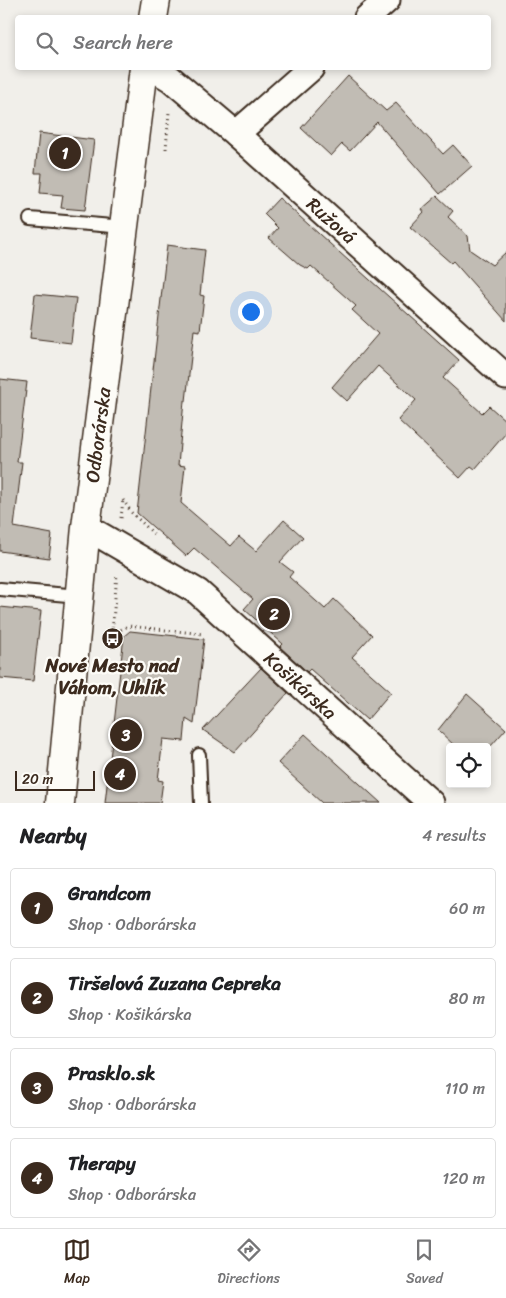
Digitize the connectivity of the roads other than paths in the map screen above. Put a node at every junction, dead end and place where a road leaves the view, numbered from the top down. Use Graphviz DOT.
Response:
graph roads {
  1 [pos="156,0"];
  2 [pos="387,0"];
  3 [pos="154,15"];
  4 [pos="370,15"];
  5 [pos="144,70"];
  6 [pos="156,70"];
  7 [pos="309,70"];
  8 [pos="236,134"];
  9 [pos="30,218"];
  10 [pos="124,227"];
  11 [pos="506,377"];
  12 [pos="86,527"];
  13 [pos="0,589"];
  14 [pos="79,596"];
  15 [pos="199,755"];
  16 [pos="60,803"];
  17 [pos="201,803"];
  18 [pos="431,803"];
  1 -- 3 [label="main road"];
  2 -- 4 [label="street"];
  5 -- 10 [label="main road, Odborárska"];
  6 -- 8 [label="street, Ružová"];
  7 -- 8 [label="street"];
  8 -- 11 [label="street, Ružová"];
  9 -- 10 [label="lane"];
  10 -- 12 [label="main road, Odborárska"];
  12 -- 14 [label="main road, Odborárska"];
  12 -- 18 [label="street, Košikárska"];
  13 -- 14 [label="lane"];
  14 -- 16 [label="main road, Odborárska"];
  15 -- 17 [label="lane"];
}
